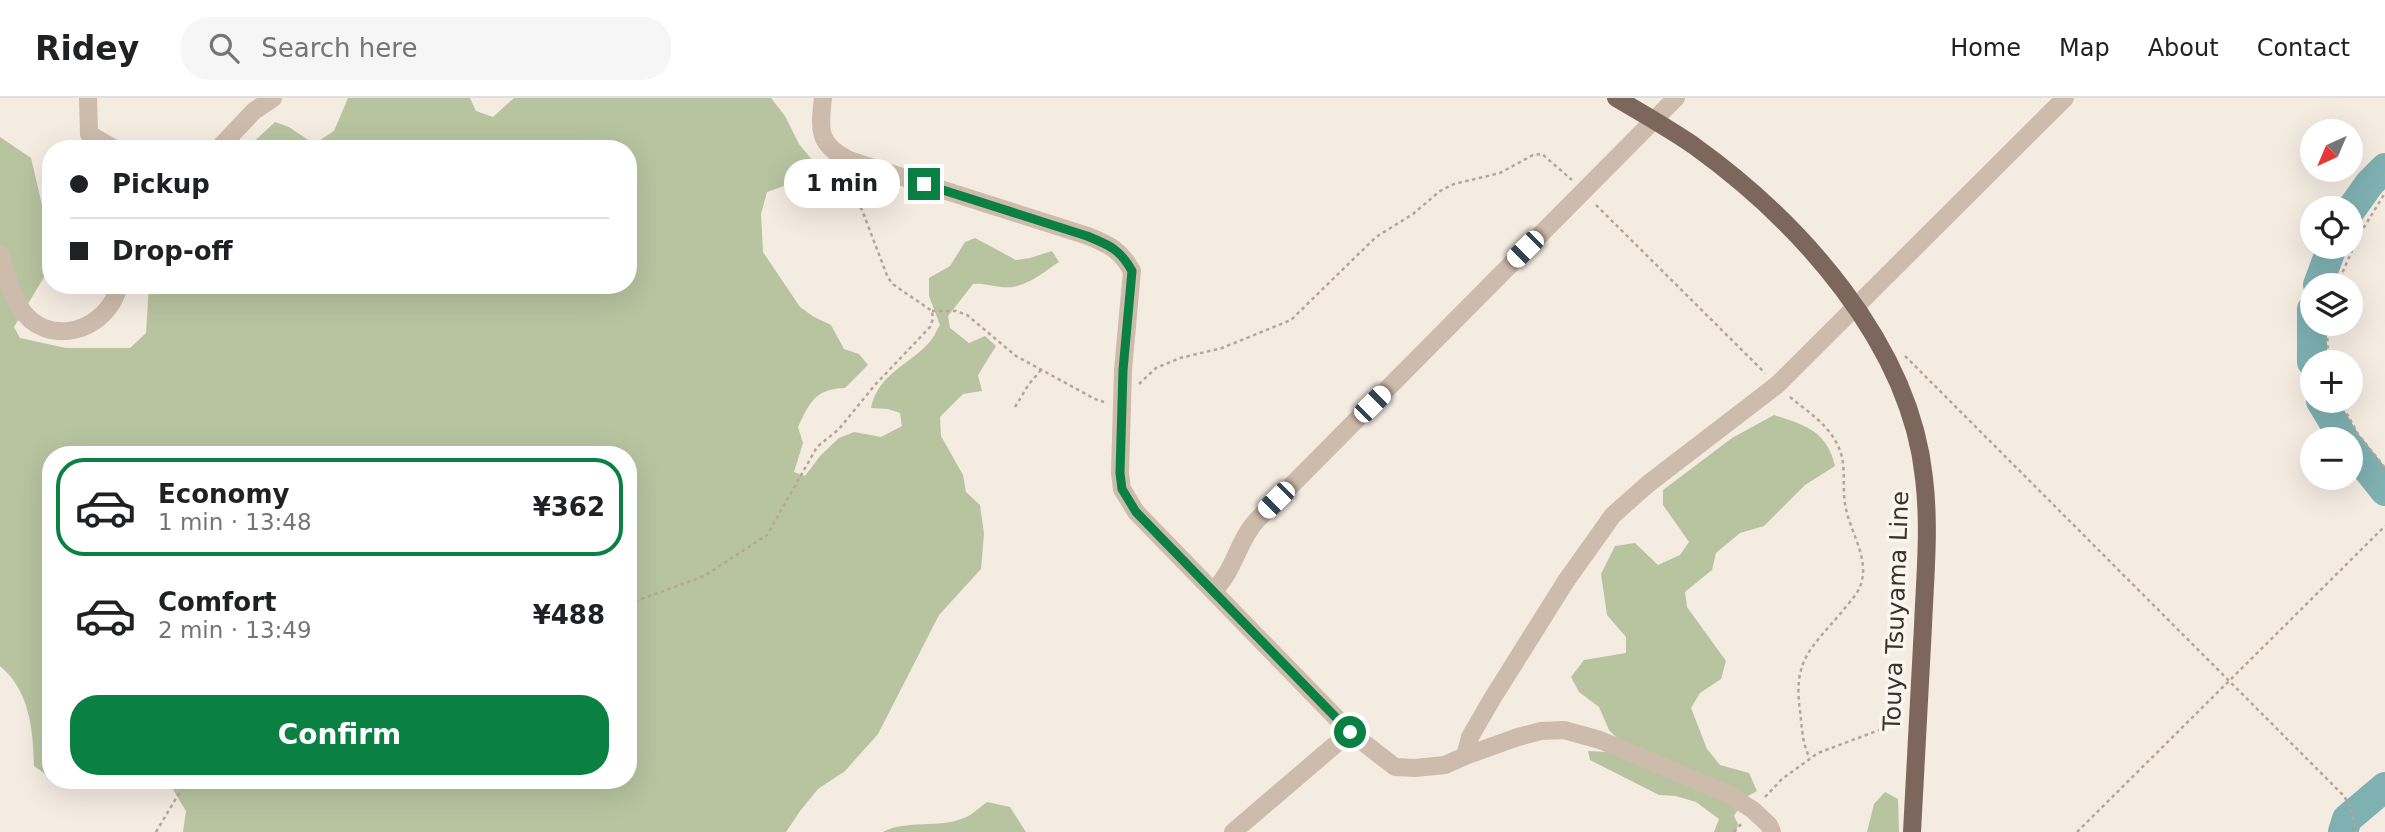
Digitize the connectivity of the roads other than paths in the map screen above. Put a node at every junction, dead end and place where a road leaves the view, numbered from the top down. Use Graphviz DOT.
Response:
graph roads {
  1 [pos="88,98"];
  2 [pos="273,98"];
  3 [pos="823,98"];
  4 [pos="1616,98"];
  5 [pos="1676,98"];
  6 [pos="2065,98"];
  7 [pos="1654,120"];
  8 [pos="99,140"];
  9 [pos="227,140"];
  10 [pos="0,254"];
  11 [pos="118,294"];
  12 [pos="1857,308"];
  13 [pos="1214,590"];
  14 [pos="1350,732"];
  15 [pos="1465,755"];
  16 [pos="1233,832"];
  17 [pos="1772,832"];
  18 [pos="1912,832"];
  1 -- 8 [label="street"];
  2 -- 9 [label="street"];
  3 -- 13 [label="street"];
  4 -- 7 [label="main road, Touya Tsuyama Line"];
  5 -- 7 [label="street"];
  6 -- 12 [label="street"];
  7 -- 12 [label="main road, Touya Tsuyama Line"];
  7 -- 13 [label="street"];
  10 -- 11 [label="street"];
  12 -- 15 [label="street"];
  12 -- 18 [label="main road, Touya Tsuyama Line"];
  13 -- 14 [label="street"];
  14 -- 15 [label="street"];
  14 -- 16 [label="street"];
  15 -- 17 [label="street"];
}
